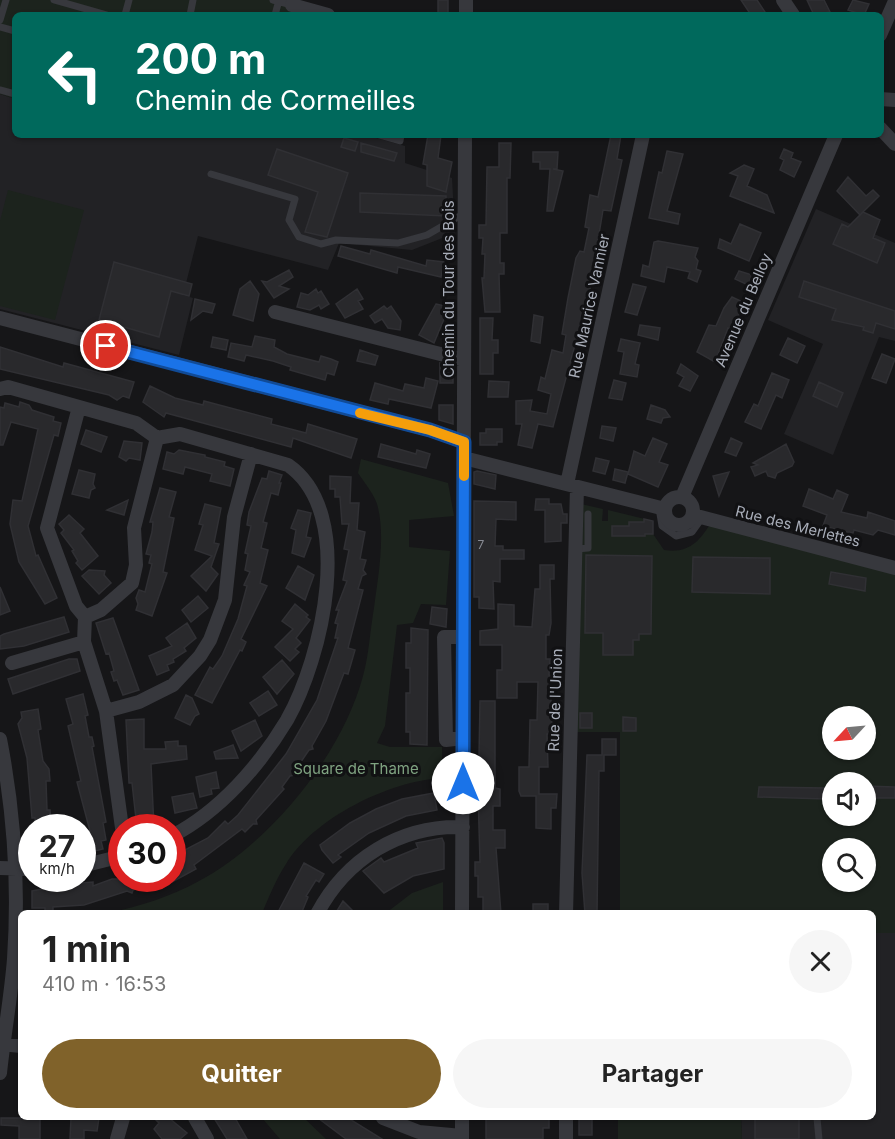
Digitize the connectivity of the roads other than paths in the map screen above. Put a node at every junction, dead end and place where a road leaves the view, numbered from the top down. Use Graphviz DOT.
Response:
graph roads {
  1 [pos="6,0"];
  2 [pos="54,0"];
  3 [pos="895,1"];
  4 [pos="281,2"];
  5 [pos="96,12"];
  6 [pos="317,12"];
  7 [pos="0,20"];
  8 [pos="884,26"];
  9 [pos="884,132"];
  10 [pos="465,138"];
  11 [pos="642,138"];
  12 [pos="835,138"];
  13 [pos="895,144"];
  14 [pos="211,174"];
  15 [pos="465,213"];
  16 [pos="274,312"];
  17 [pos="0,318"];
  18 [pos="464,360"];
  19 [pos="0,389"];
  20 [pos="79,407"];
  21 [pos="157,438"];
  22 [pos="464,442"];
  23 [pos="251,454"];
  24 [pos="464,458"];
  25 [pos="572,486"];
  26 [pos="682,497"];
  27 [pos="662,508"];
  28 [pos="588,514"];
  29 [pos="698,517"];
  30 [pos="576,549"];
  31 [pos="895,568"];
  32 [pos="85,617"];
  33 [pos="463,637"];
  34 [pos="84,642"];
  35 [pos="12,663"];
  36 [pos="106,711"];
  37 [pos="463,738"];
  38 [pos="0,739"];
  39 [pos="120,814"];
  40 [pos="186,827"];
  41 [pos="463,827"];
  42 [pos="0,868"];
  43 [pos="15,869"];
  44 [pos="18,869"];
  45 [pos="321,910"];
  46 [pos="462,910"];
  47 [pos="566,910"];
  48 [pos="2,1045"];
  49 [pos="18,1046"];
  50 [pos="0,1072"];
  51 [pos="122,1120"];
  52 [pos="196,1120"];
  53 [pos="389,1120"];
  54 [pos="462,1120"];
  55 [pos="566,1120"];
  56 [pos="817,1120"];
  57 [pos="462,1137"];
  58 [pos="117,1139"];
  59 [pos="207,1139"];
  60 [pos="566,1139"];
  61 [pos="819,1139"];
  1 -- 7 [label="lane"];
  2 -- 5 [label="lane"];
  3 -- 8 [label="street"];
  4 -- 6 [label="street"];
  9 -- 13 [label="street"];
  10 -- 15 [label="street, Chemin du Tour des Bois"];
  11 -- 25 [label="street, Rue Maurice Vannier"];
  12 -- 26 [label="street, Avenue du Belloy"];
  14 -- 15 [label="lane"];
  15 -- 18 [label="street, Chemin du Tour des Bois"];
  16 -- 18 [label="street"];
  17 -- 22 [label="street"];
  18 -- 22 [label="street, Chemin du Tour des Bois"];
  19 -- 20 [label="street"];
  20 -- 21 [label="street"];
  20 -- 32 [label="street"];
  21 -- 23 [label="street"];
  21 -- 32 [label="street"];
  22 -- 24 [label="street, Chemin du Tour des Bois"];
  23 -- 36 [label="street"];
  23 -- 40 [label="street"];
  24 -- 25 [label="street"];
  24 -- 33 [label="street, Chemin du Tour des Bois"];
  25 -- 27 [label="street"];
  25 -- 30 [label="street, Rue de l'Union"];
  26 -- 27 [label="street"];
  26 -- 29 [label="street"];
  27 -- 29 [label="street"];
  28 -- 30 [label="lane"];
  29 -- 31 [label="street, Rue des Merlettes"];
  30 -- 47 [label="street, Rue de l'Union"];
  32 -- 34 [label="street"];
  33 -- 37 [label="street, Chemin du Tour des Bois"];
  33 -- 37 [label="street"];
  34 -- 35 [label="street"];
  34 -- 36 [label="street"];
  36 -- 39 [label="street"];
  37 -- 41 [label="street, Chemin du Tour des Bois"];
  38 -- 43 [label="street"];
  41 -- 45 [label="street"];
  41 -- 46 [label="street, Chemin du Tour des Bois"];
  42 -- 43 [label="street"];
  43 -- 44 [label="street"];
  43 -- 48 [label="street"];
  48 -- 49 [label="street"];
  48 -- 50 [label="street"];
  51 -- 58 [label="street"];
  52 -- 59 [label="street"];
  53 -- 57 [label="street"];
  54 -- 57 [label="street"];
  55 -- 60 [label="street"];
  56 -- 61 [label="lane"];
}
